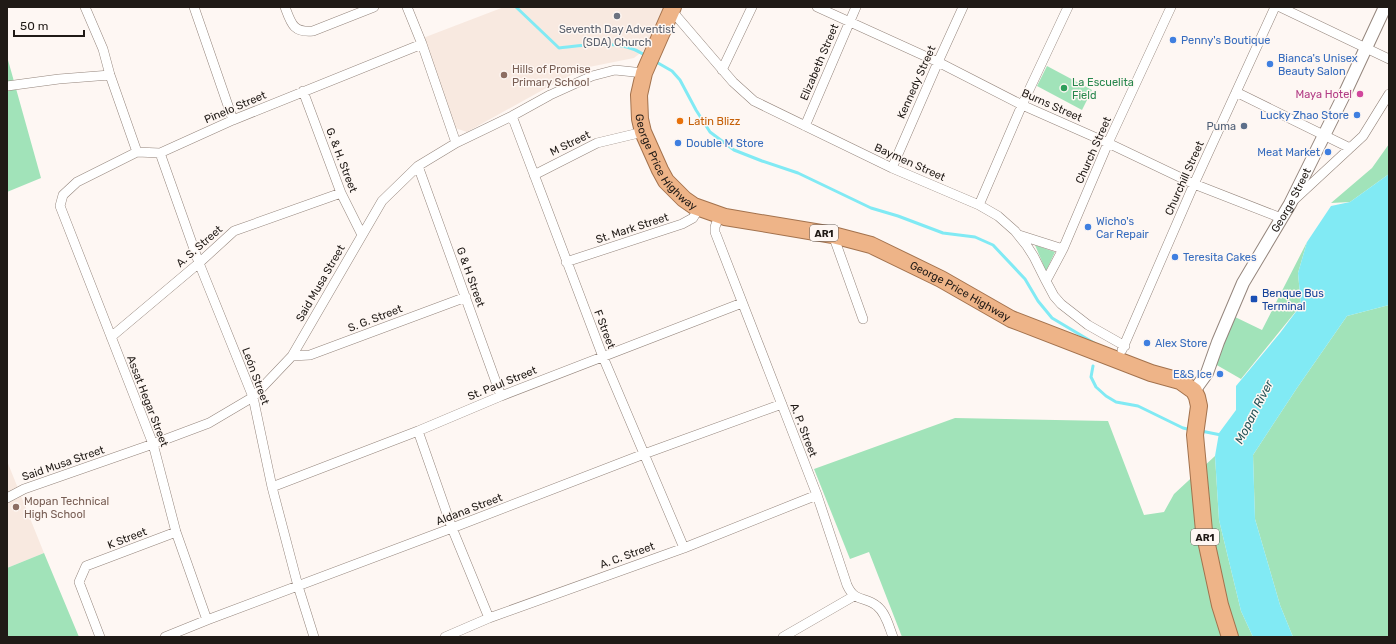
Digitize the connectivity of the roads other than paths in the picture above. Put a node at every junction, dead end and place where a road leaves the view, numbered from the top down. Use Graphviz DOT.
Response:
graph roads {
  1 [pos="86,7"];
  2 [pos="194,7"];
  3 [pos="285,7"];
  4 [pos="374,7"];
  5 [pos="407,7"];
  6 [pos="752,7"];
  7 [pos="817,7"];
  8 [pos="856,7"];
  9 [pos="963,7"];
  10 [pos="1068,7"];
  11 [pos="1171,7"];
  12 [pos="1275,7"];
  13 [pos="1280,7"];
  14 [pos="1385,7"];
  15 [pos="672,9"];
  16 [pos="850,22"];
  17 [pos="422,44"];
  18 [pos="1366,48"];
  19 [pos="1389,59"];
  20 [pos="938,62"];
  21 [pos="722,70"];
  22 [pos="644,73"];
  23 [pos="110,75"];
  24 [pos="7,86"];
  25 [pos="303,91"];
  26 [pos="1236,92"];
  27 [pos="1389,94"];
  28 [pos="1022,105"];
  29 [pos="512,116"];
  30 [pos="233,120"];
  31 [pos="805,126"];
  32 [pos="643,132"];
  33 [pos="1325,135"];
  34 [pos="1108,142"];
  35 [pos="456,143"];
  36 [pos="1350,148"];
  37 [pos="137,152"];
  38 [pos="160,153"];
  39 [pos="418,166"];
  40 [pos="892,168"];
  41 [pos="534,175"];
  42 [pos="1194,184"];
  43 [pos="341,193"];
  44 [pos="63,195"];
  45 [pos="1290,204"];
  46 [pos="979,205"];
  47 [pos="699,208"];
  48 [pos="720,216"];
  49 [pos="1281,218"];
  50 [pos="362,235"];
  51 [pos="833,235"];
  52 [pos="1019,235"];
  53 [pos="1063,248"];
  54 [pos="566,262"];
  55 [pos="199,263"];
  56 [pos="1046,281"];
  57 [pos="466,297"];
  58 [pos="742,303"];
  59 [pos="863,319"];
  60 [pos="111,337"];
  61 [pos="1121,353"];
  62 [pos="292,356"];
  63 [pos="603,358"];
  64 [pos="1194,391"];
  65 [pos="501,396"];
  66 [pos="253,397"];
  67 [pos="782,404"];
  68 [pos="418,431"];
  69 [pos="153,444"];
  70 [pos="644,454"];
  71 [pos="272,487"];
  72 [pos="817,495"];
  73 [pos="7,498"];
  74 [pos="452,528"];
  75 [pos="176,532"];
  76 [pos="684,548"];
  77 [pos="298,586"];
  78 [pos="854,596"];
  79 [pos="489,618"];
  80 [pos="206,620"];
  81 [pos="100,637"];
  82 [pos="165,637"];
  83 [pos="314,637"];
  84 [pos="446,637"];
  85 [pos="783,637"];
  86 [pos="893,637"];
  87 [pos="1230,637"];
  1 -- 23 [label="street"];
  2 -- 30 [label="street"];
  3 -- 4 [label="street"];
  5 -- 17 [label="street"];
  6 -- 21 [label="street"];
  7 -- 16 [label="street, Burns Street"];
  8 -- 16 [label="street, Elizabeth Street"];
  9 -- 20 [label="street, Kennedy Street"];
  10 -- 28 [label="street"];
  11 -- 34 [label="street, Church Street"];
  12 -- 26 [label="street, Churchill Street"];
  13 -- 18 [label="street"];
  14 -- 18 [label="street, George Street"];
  15 -- 21 [label="street, Baymen Street"];
  15 -- 22 [label="highway, George Price Highway / AR1"];
  16 -- 20 [label="street, Burns Street"];
  16 -- 31 [label="street, Elizabeth Street"];
  17 -- 25 [label="street, Pinelo Street"];
  17 -- 35 [label="street"];
  18 -- 19 [label="street"];
  18 -- 33 [label="street, George Street"];
  20 -- 28 [label="street, Burns Street"];
  20 -- 40 [label="street, Kennedy Street"];
  21 -- 31 [label="street, Baymen Street"];
  22 -- 29 [label="street, Said Musa Street"];
  22 -- 32 [label="highway, George Price Highway / AR1"];
  23 -- 24 [label="street"];
  23 -- 37 [label="street"];
  25 -- 30 [label="street, Pinelo Street"];
  25 -- 43 [label="street, G. & H. Street"];
  26 -- 33 [label="street"];
  26 -- 42 [label="street, Churchill Street"];
  27 -- 36 [label="street"];
  28 -- 34 [label="street, Burns Street"];
  28 -- 46 [label="street"];
  29 -- 35 [label="street, Said Musa Street"];
  29 -- 41 [label="street, F Street"];
  30 -- 38 [label="street, Pinelo Street"];
  31 -- 40 [label="street, Baymen Street"];
  32 -- 41 [label="street, M Street"];
  32 -- 47 [label="highway, George Price Highway / AR1"];
  33 -- 36 [label="street"];
  33 -- 45 [label="street, George Street"];
  34 -- 42 [label="street, Burns Street"];
  34 -- 53 [label="street, Church Street"];
  35 -- 39 [label="street, Said Musa Street"];
  36 -- 45 [label="street"];
  37 -- 38 [label="street, Pinelo Street"];
  37 -- 44 [label="street, Pinelo Street"];
  38 -- 55 [label="street, León Street"];
  39 -- 50 [label="street, Said Musa Street"];
  39 -- 57 [label="street, G & H Street"];
  40 -- 46 [label="street, Baymen Street"];
  41 -- 54 [label="street, F Street"];
  42 -- 49 [label="street, Burns Street"];
  42 -- 61 [label="street, Churchill Street"];
  43 -- 50 [label="street, G. & H. Street"];
  43 -- 55 [label="street, A. S. Street"];
  44 -- 60 [label="street, Assat Hegar Street"];
  45 -- 49 [label="street, George Street"];
  46 -- 52 [label="street, Baymen Street"];
  47 -- 48 [label="highway, George Price Highway / AR1"];
  47 -- 54 [label="street, St. Mark Street"];
  48 -- 51 [label="highway, George Price Highway / AR1"];
  48 -- 58 [label="street, A. P. Street"];
  49 -- 64 [label="street, George Street"];
  50 -- 62 [label="street, Said Musa Street"];
  51 -- 59 [label="street"];
  51 -- 61 [label="highway, George Price Highway / AR1"];
  52 -- 53 [label="street"];
  52 -- 56 [label="street, Baymen Street"];
  53 -- 56 [label="street, Church Street"];
  54 -- 63 [label="street, F Street"];
  55 -- 60 [label="street, A. S. Street"];
  55 -- 66 [label="street, León Street"];
  56 -- 61 [label="street, Baymen Street"];
  57 -- 62 [label="street, S. G. Street"];
  57 -- 65 [label="street, G & H Street"];
  58 -- 63 [label="street, St. Paul Street"];
  58 -- 67 [label="street, A. P. Street"];
  60 -- 69 [label="street, Assat Hegar Street"];
  61 -- 64 [label="highway, George Price Highway / AR1"];
  62 -- 66 [label="street, Said Musa Street"];
  63 -- 65 [label="street, St. Paul Street"];
  63 -- 70 [label="street, F Street"];
  64 -- 87 [label="highway, AR1"];
  65 -- 68 [label="street, St. Paul Street"];
  66 -- 69 [label="street, Said Musa Street"];
  66 -- 71 [label="street, León Street"];
  67 -- 70 [label="street, Aldana Street"];
  67 -- 72 [label="street, A. P. Street"];
  68 -- 71 [label="street, St. Paul Street"];
  68 -- 74 [label="street"];
  69 -- 73 [label="street, Said Musa Street"];
  69 -- 75 [label="street, Assat Hegar Street"];
  70 -- 74 [label="street, Aldana Street"];
  70 -- 76 [label="street, F Street"];
  71 -- 77 [label="street, León Street"];
  72 -- 76 [label="street, A. C. Street"];
  72 -- 78 [label="street, A. P. Street"];
  74 -- 77 [label="street, Aldana Street"];
  74 -- 79 [label="street"];
  75 -- 80 [label="street, Assat Hegar Street"];
  75 -- 81 [label="street, K Street"];
  76 -- 79 [label="street, A. C. Street"];
  77 -- 80 [label="street, Aldana Street"];
  77 -- 83 [label="street, León Street"];
  78 -- 85 [label="street"];
  78 -- 86 [label="street"];
  79 -- 84 [label="street, A. C. Street"];
  80 -- 82 [label="street, Aldana Street"];
}
